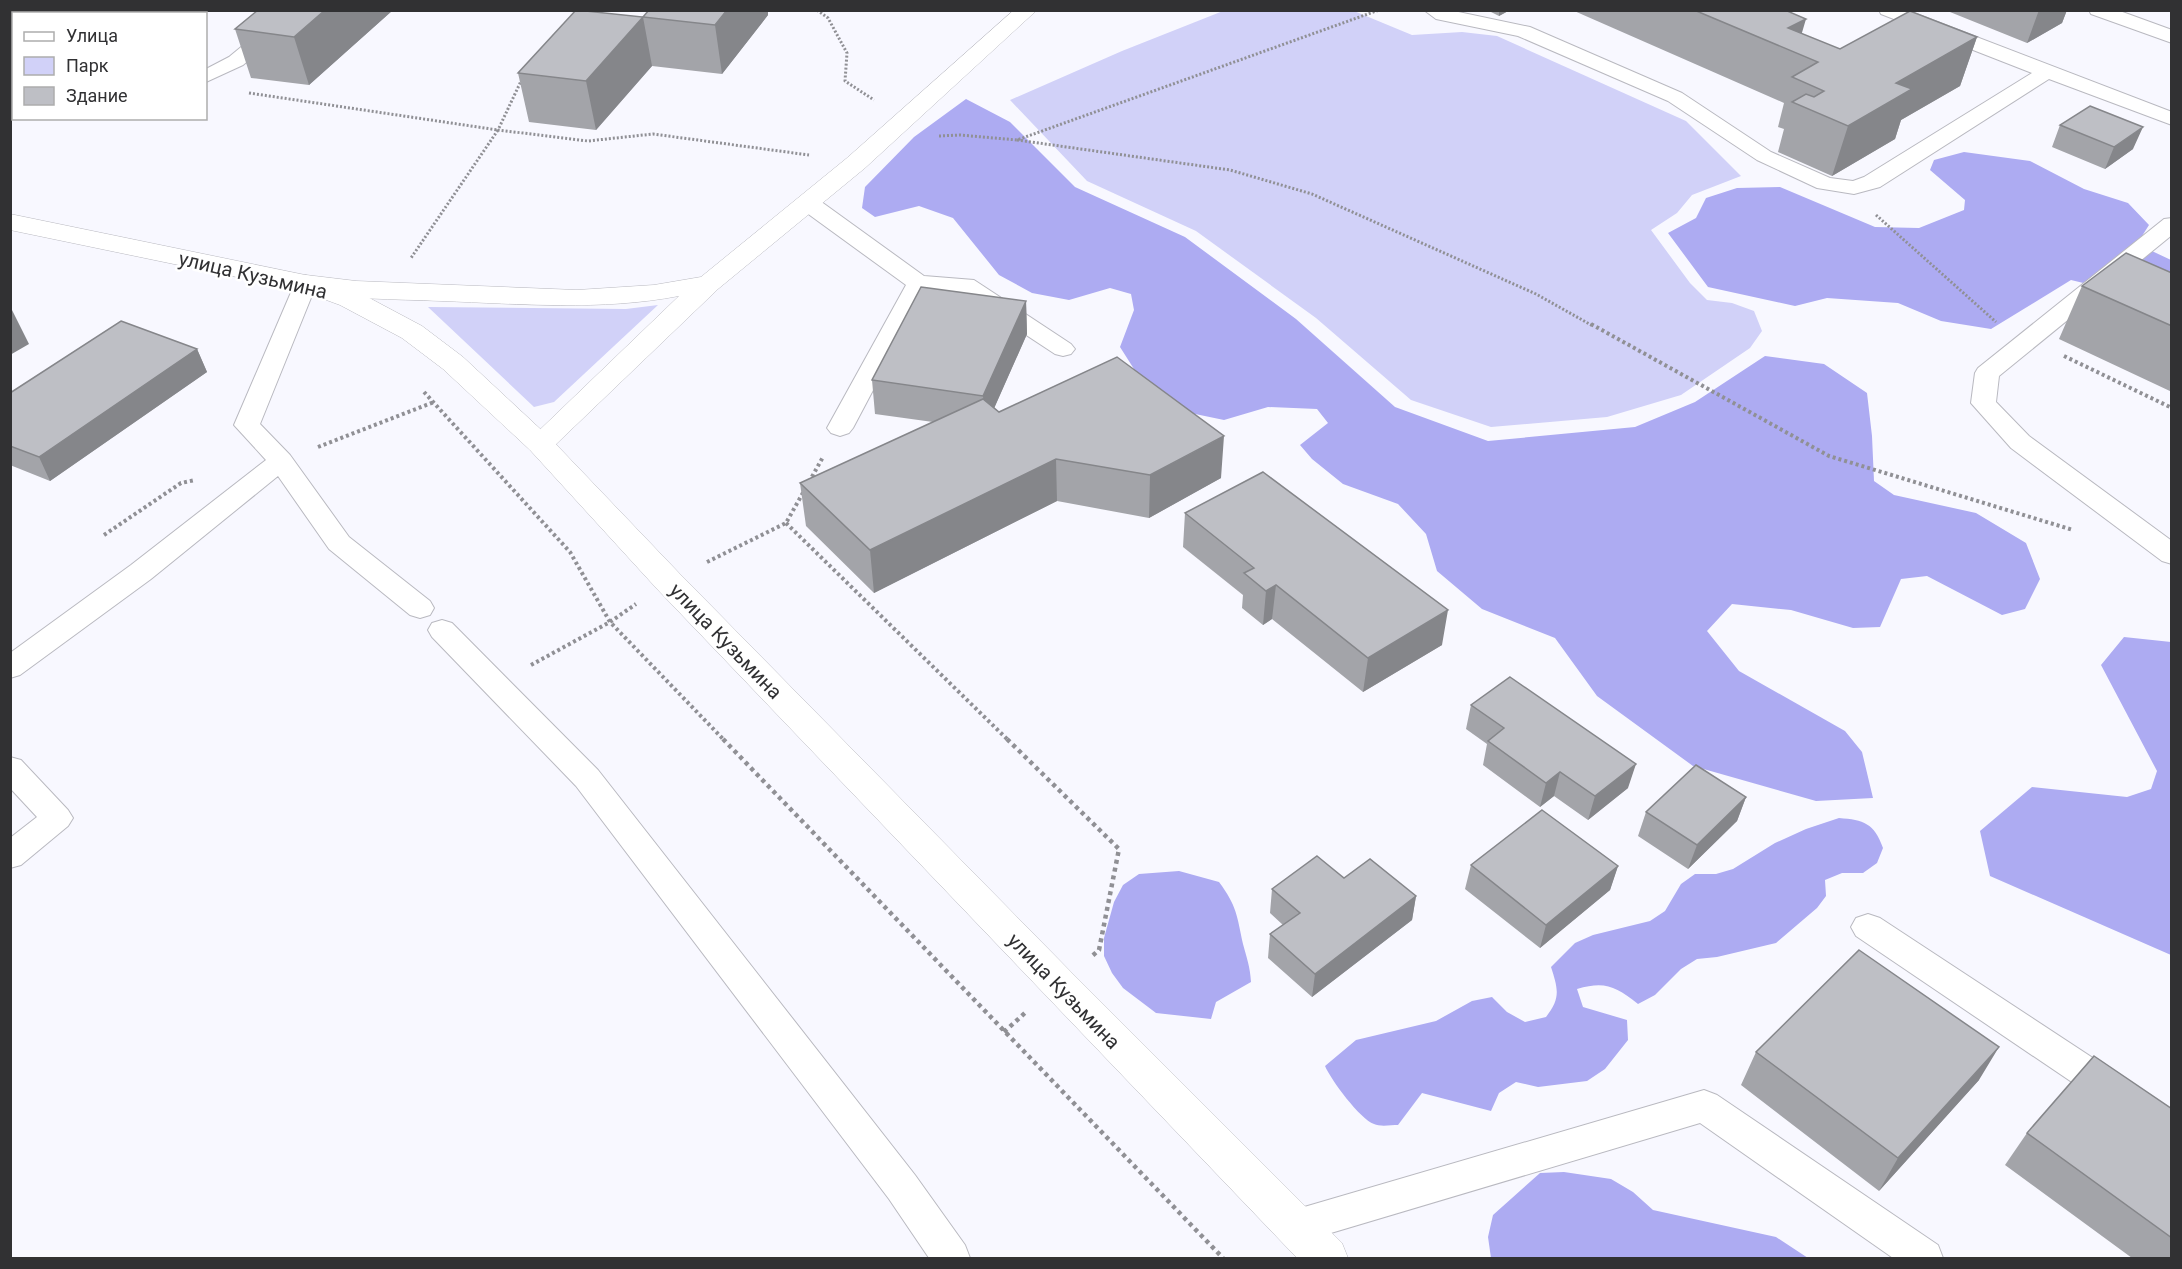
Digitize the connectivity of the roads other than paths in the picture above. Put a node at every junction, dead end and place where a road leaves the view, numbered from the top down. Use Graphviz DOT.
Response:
graph roads {
  1 [pos="298,10"];
  2 [pos="1027,10"];
  3 [pos="1433,10"];
  4 [pos="1888,10"];
  5 [pos="2098,10"];
  6 [pos="2172,37"];
  7 [pos="2047,72"];
  8 [pos="207,76"];
  9 [pos="2172,119"];
  10 [pos="808,203"];
  11 [pos="10,222"];
  12 [pos="2172,224"];
  13 [pos="306,283"];
  14 [pos="709,283"];
  15 [pos="918,283"];
  16 [pos="1063,349"];
  17 [pos="840,428"];
  18 [pos="540,444"];
  19 [pos="281,461"];
  20 [pos="2172,555"];
  21 [pos="10,668"];
  22 [pos="10,768"];
  23 [pos="10,856"];
  24 [pos="1868,927"];
  25 [pos="2172,1130"];
  26 [pos="1294,1227"];
  27 [pos="951,1258"];
  28 [pos="1326,1258"];
  29 [pos="1924,1258"];
  1 -- 8 [label="lane"];
  2 -- 10 [label="main road"];
  3 -- 7 [label="lane"];
  4 -- 7 [label="lane"];
  5 -- 6 [label="lane"];
  7 -- 9 [label="lane"];
  10 -- 14 [label="main road"];
  10 -- 15 [label="lane"];
  11 -- 13 [label="main road, улица Кузьмина"];
  12 -- 20 [label="lane"];
  13 -- 14 [label="main road"];
  13 -- 18 [label="main road, улица Кузьмина"];
  13 -- 19 [label="lane"];
  14 -- 18 [label="main road"];
  15 -- 16 [label="lane"];
  15 -- 17 [label="lane"];
  18 -- 26 [label="main road, улица Кузьмина"];
  19 -- 21 [label="lane"];
  19 -- 27 [label="lane"];
  22 -- 23 [label="lane"];
  24 -- 25 [label="lane"];
  26 -- 28 [label="main road, улица Кузьмина"];
  26 -- 29 [label="lane"];
}
